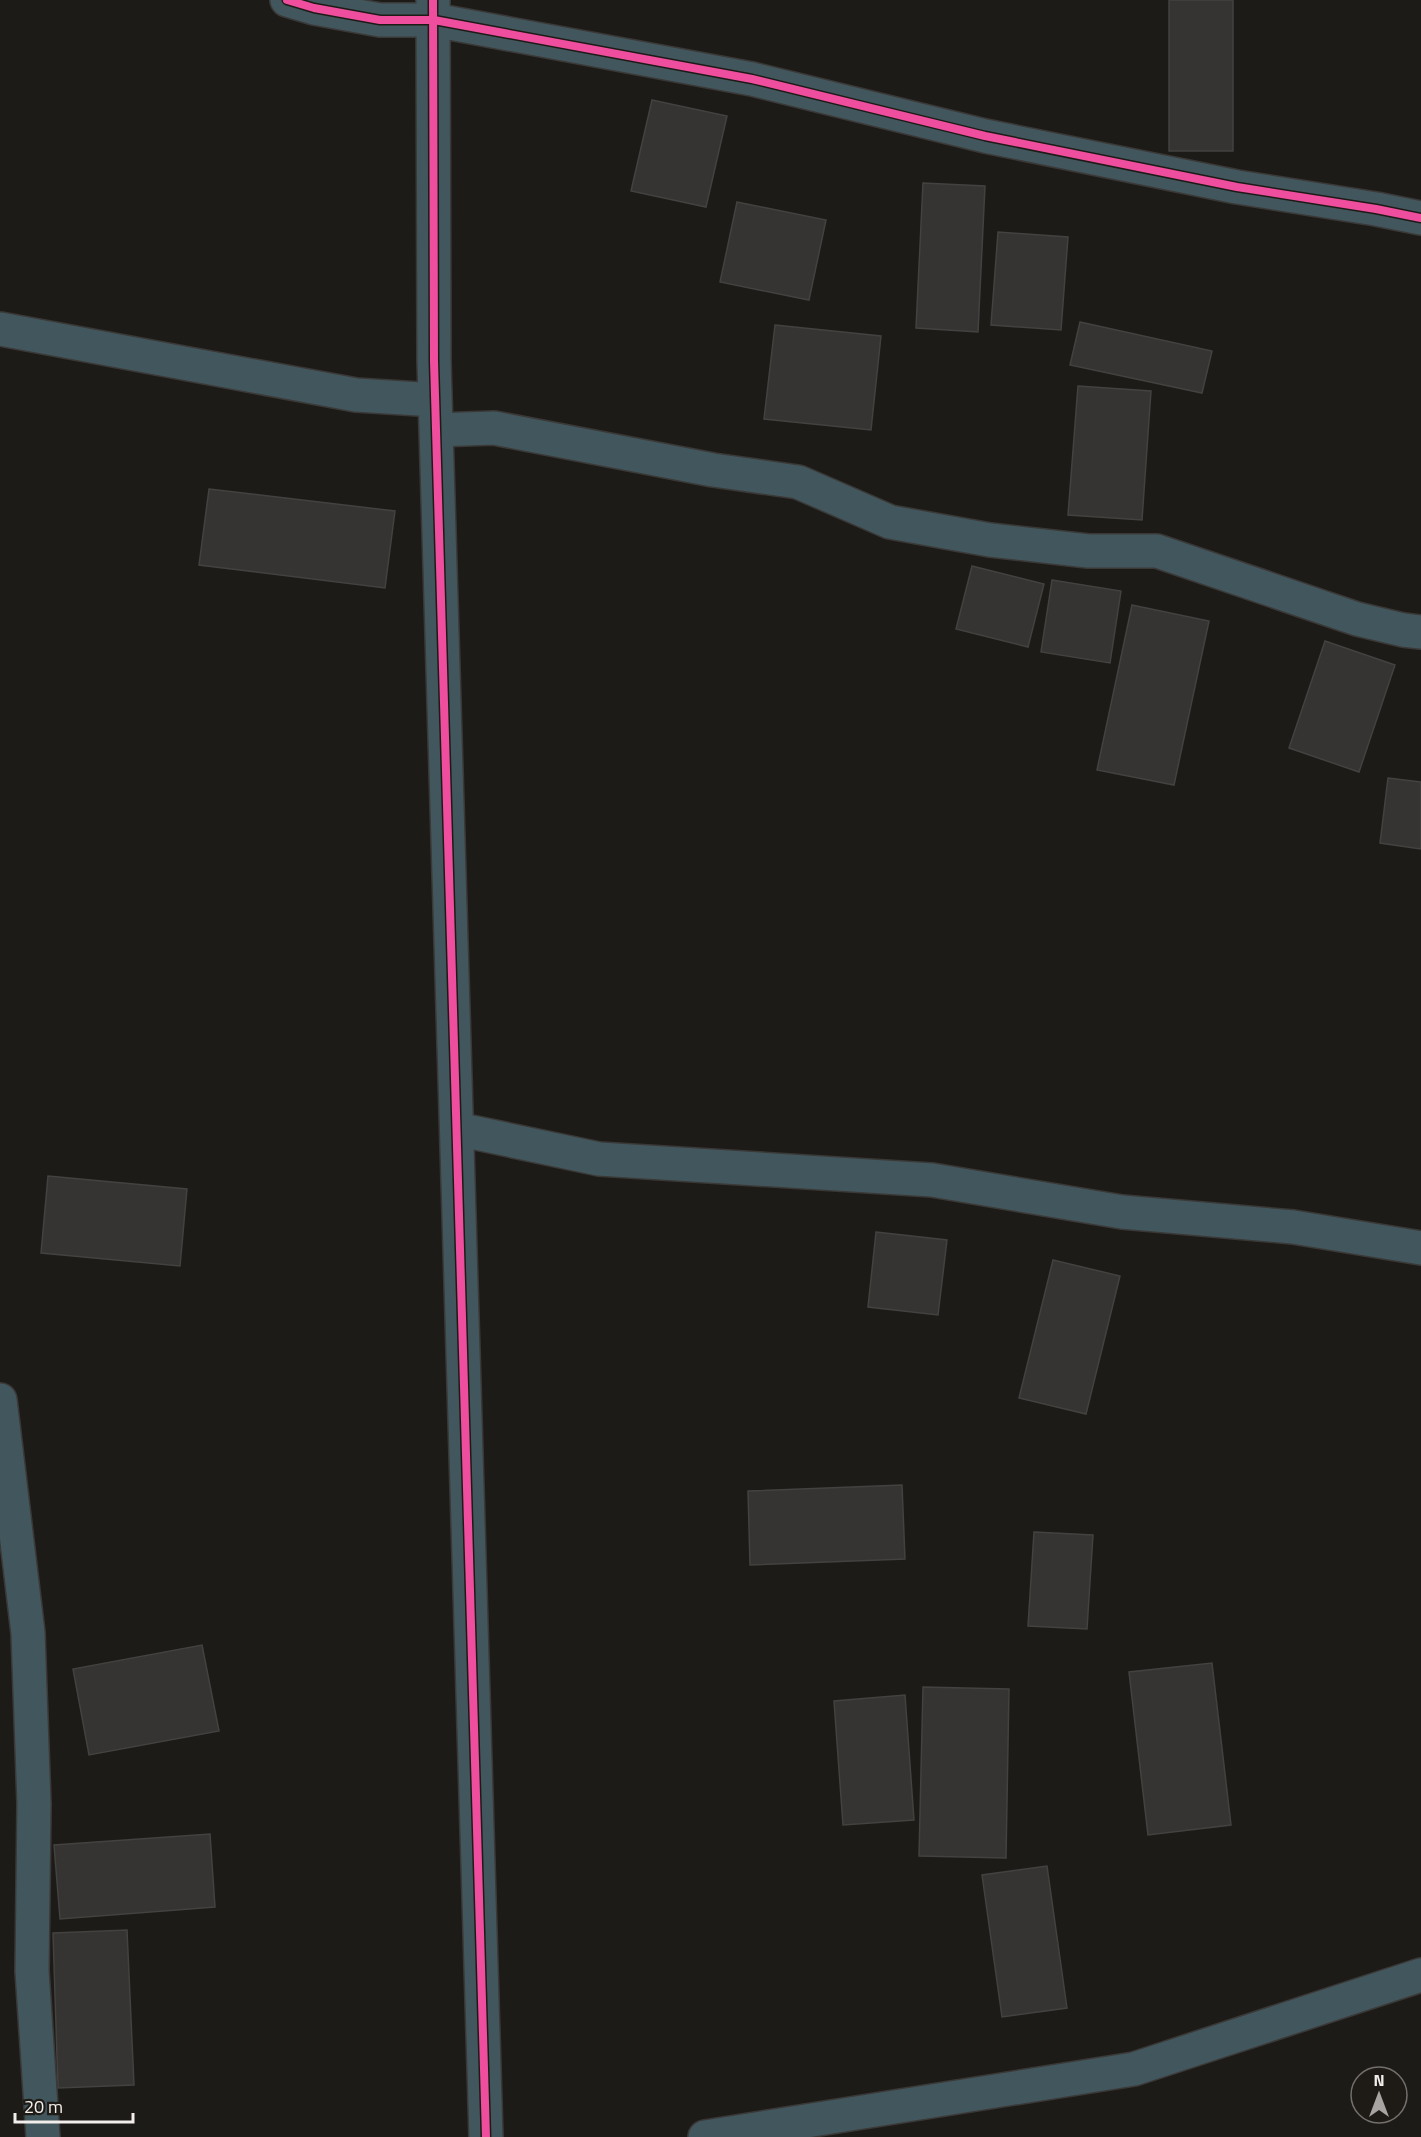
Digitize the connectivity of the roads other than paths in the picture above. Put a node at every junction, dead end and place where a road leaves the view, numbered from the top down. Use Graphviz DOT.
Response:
graph roads {
  1 [pos="287,0"];
  2 [pos="434,10"];
  3 [pos="1421,218"];
  4 [pos="0,329"];
  5 [pos="436,415"];
  6 [pos="1421,632"];
  7 [pos="457,1129"];
  8 [pos="1421,1248"];
  9 [pos="0,1400"];
  10 [pos="1421,1975"];
  11 [pos="43,2137"];
  12 [pos="486,2137"];
  13 [pos="705,2137"];
  1 -- 2 [label="street"];
  2 -- 3 [label="street"];
  2 -- 5 [label="street"];
  4 -- 5 [label="street"];
  5 -- 6 [label="street"];
  5 -- 7 [label="street"];
  7 -- 8 [label="street"];
  7 -- 12 [label="street"];
  9 -- 11 [label="street"];
  10 -- 13 [label="street"];
}
